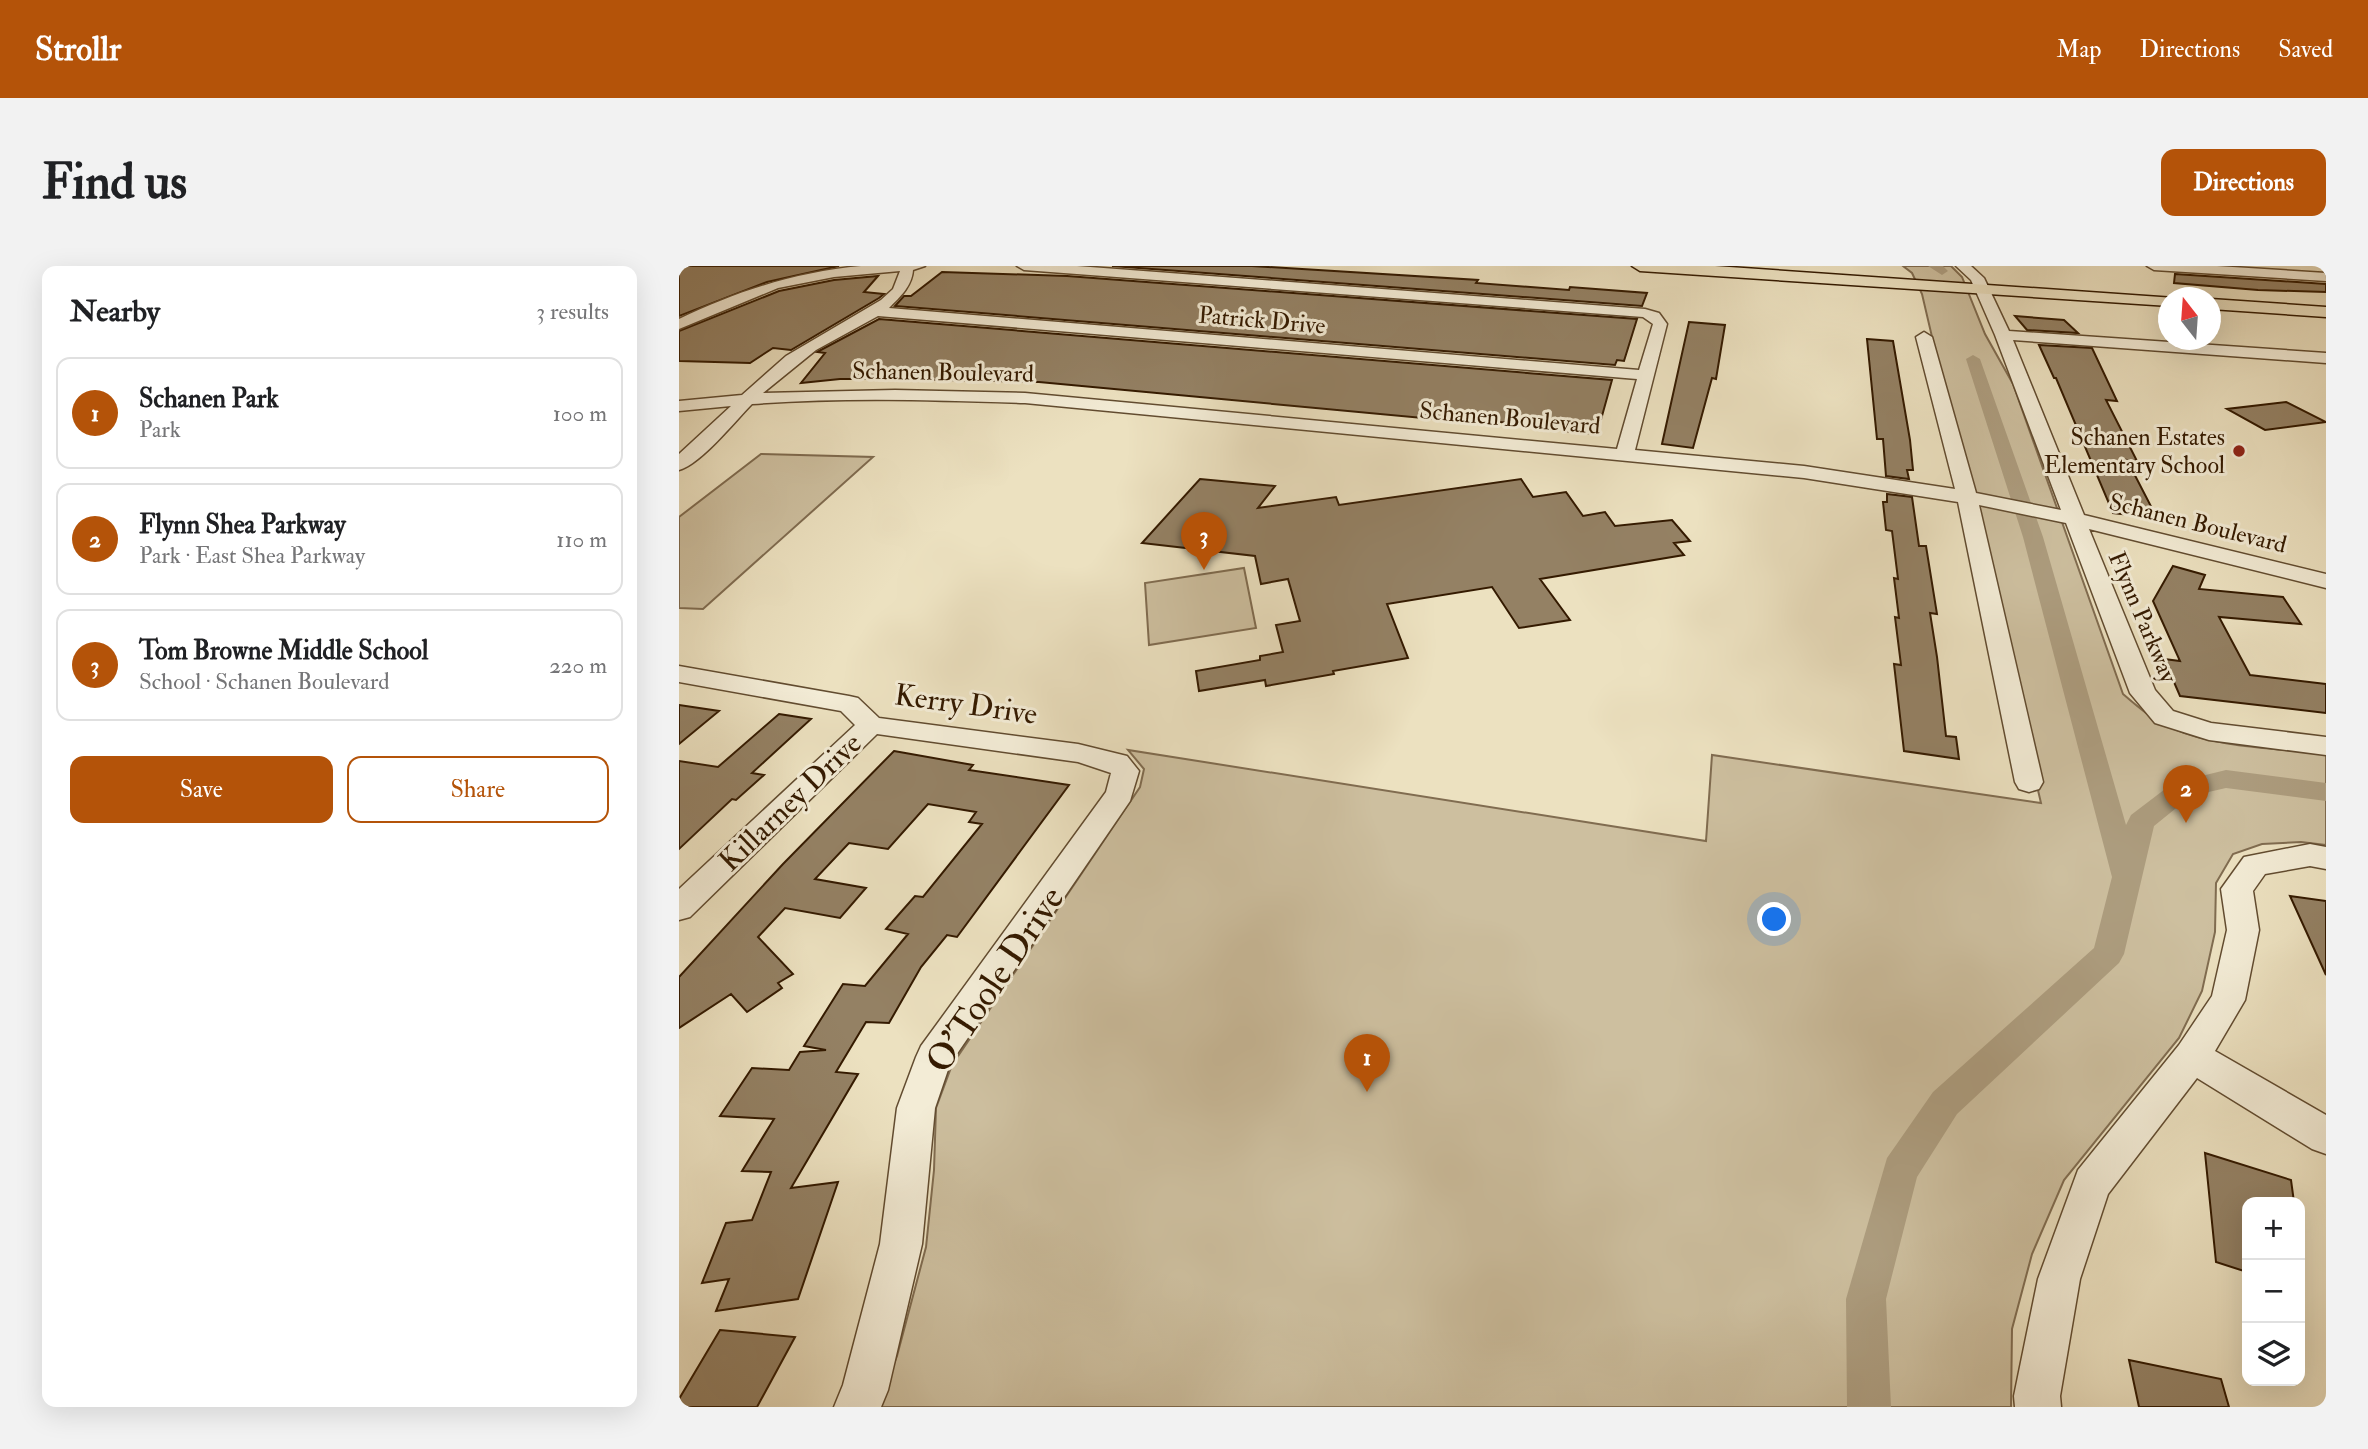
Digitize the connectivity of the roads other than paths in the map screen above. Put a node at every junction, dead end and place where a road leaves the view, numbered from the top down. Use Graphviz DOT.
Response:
graph roads {
  1 [pos="908,266"];
  2 [pos="918,266"];
  3 [pos="1024,266"];
  4 [pos="1640,266"];
  5 [pos="1963,266"];
  6 [pos="2154,266"];
  7 [pos="1756,270"];
  8 [pos="2326,277"];
  9 [pos="1983,289"];
  10 [pos="2158,300"];
  11 [pos="2221,305"];
  12 [pos="875,311"];
  13 [pos="2326,312"];
  14 [pos="679,325"];
  15 [pos="2003,335"];
  16 [pos="1924,337"];
  17 [pos="2326,358"];
  18 [pos="1645,375"];
  19 [pos="745,400"];
  20 [pos="679,406"];
  21 [pos="1624,455"];
  22 [pos="679,464"];
  23 [pos="1968,496"];
  24 [pos="2074,519"];
  25 [pos="2326,581"];
  26 [pos="679,674"];
  27 [pos="871,725"];
  28 [pos="2326,746"];
  29 [pos="1125,771"];
  30 [pos="2029,782"];
  31 [pos="2326,858"];
  32 [pos="679,908"];
  33 [pos="2192,1056"];
  34 [pos="2326,1136"];
  35 [pos="856,1407"];
  36 [pos="2038,1407"];
  1 -- 2 [label="street"];
  1 -- 12 [label="street"];
  1 -- 14 [label="street"];
  3 -- 18 [label="street"];
  4 -- 7 [label="main road"];
  5 -- 9 [label="street, Flynn Parkway"];
  6 -- 8 [label="street"];
  7 -- 9 [label="main road"];
  9 -- 10 [label="main road"];
  9 -- 15 [label="street, Flynn Parkway"];
  11 -- 13 [label="main road"];
  12 -- 18 [label="street, Patrick Drive"];
  12 -- 19 [label="street"];
  15 -- 17 [label="street"];
  15 -- 24 [label="street, Flynn Parkway"];
  16 -- 23 [label="street"];
  18 -- 21 [label="street"];
  19 -- 20 [label="street, Schanen Boulevard"];
  19 -- 21 [label="street, Schanen Boulevard"];
  19 -- 22 [label="street"];
  21 -- 23 [label="street, Schanen Boulevard"];
  23 -- 24 [label="street, Schanen Boulevard"];
  23 -- 30 [label="street"];
  24 -- 25 [label="street, Schanen Boulevard"];
  24 -- 28 [label="street, Flynn Parkway"];
  26 -- 27 [label="street, Kerry Drive"];
  27 -- 29 [label="street, Kerry Drive"];
  27 -- 32 [label="street, Killarney Drive"];
  29 -- 35 [label="street, O'Toole Drive"];
  31 -- 33 [label="street"];
  33 -- 34 [label="street"];
  33 -- 36 [label="street"];
}
